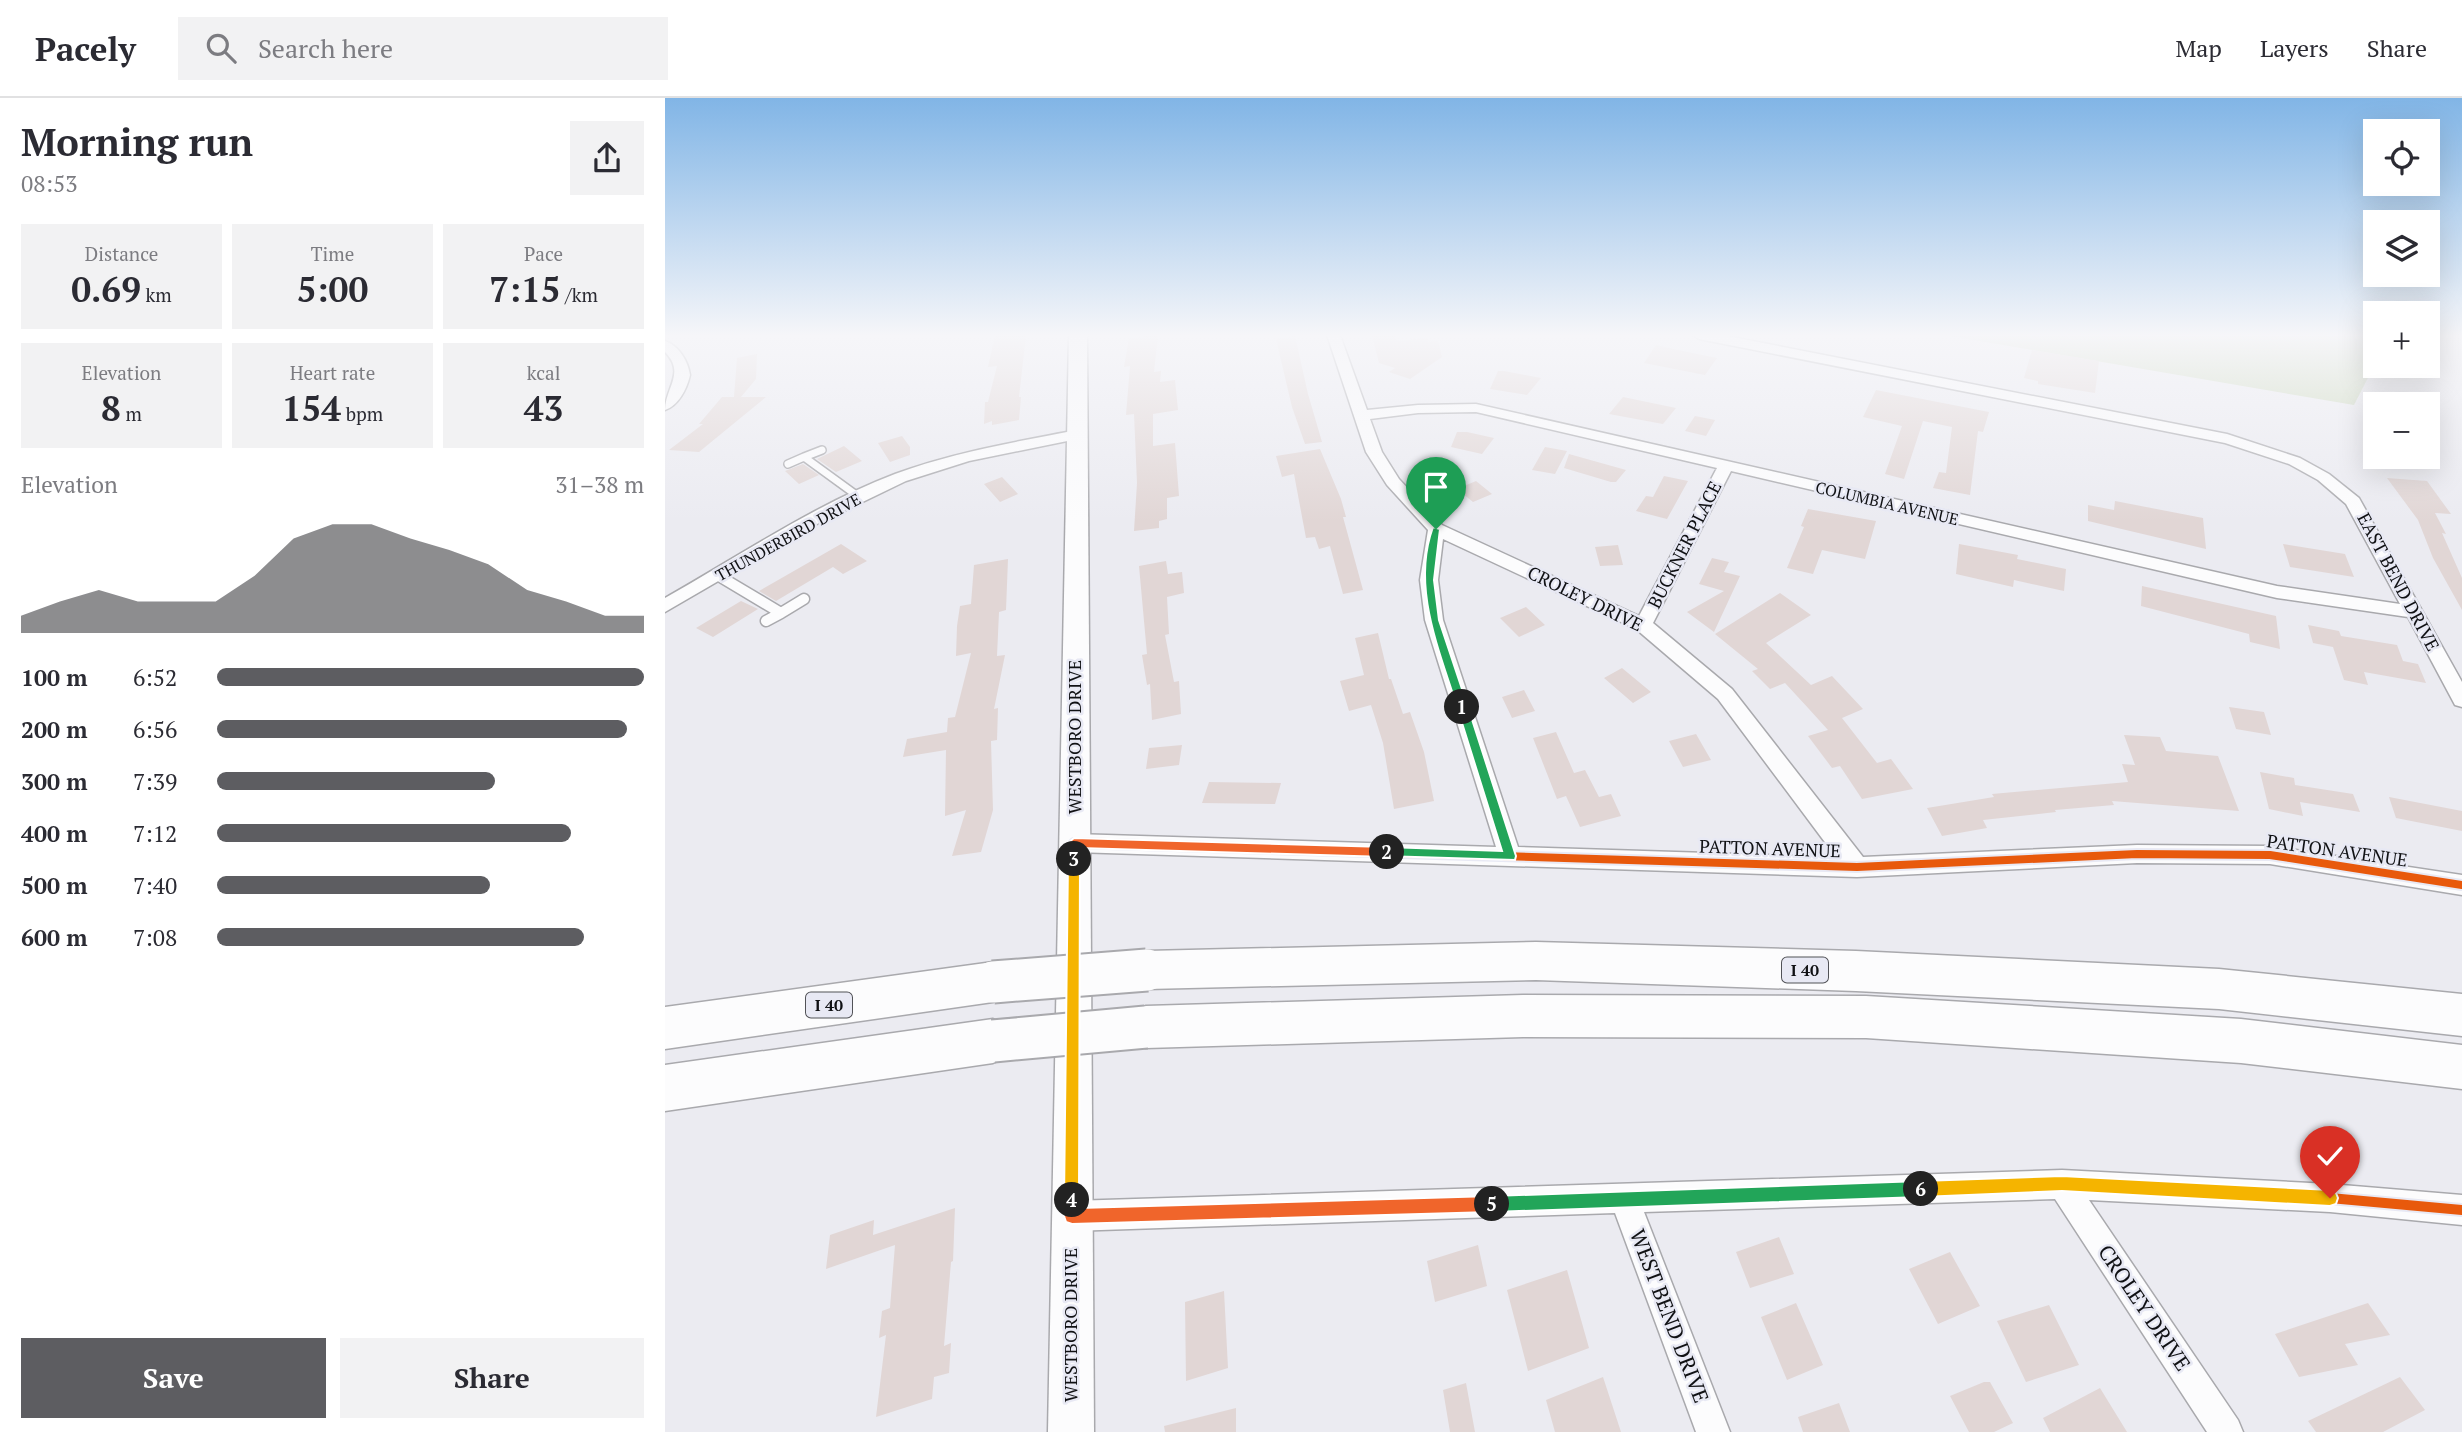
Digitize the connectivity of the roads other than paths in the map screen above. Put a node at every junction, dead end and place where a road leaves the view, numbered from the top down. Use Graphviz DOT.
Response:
graph roads {
  1 [pos="1077,397"];
  2 [pos="1354,397"];
  3 [pos="2015,397"];
  4 [pos="1360,416"];
  5 [pos="1077,435"];
  6 [pos="822,450"];
  7 [pos="804,457"];
  8 [pos="788,464"];
  9 [pos="1726,466"];
  10 [pos="859,497"];
  11 [pos="1436,529"];
  12 [pos="719,576"];
  13 [pos="804,599"];
  14 [pos="665,606"];
  15 [pos="2413,612"];
  16 [pos="781,613"];
  17 [pos="766,621"];
  18 [pos="1643,625"];
  19 [pos="2462,700"];
  20 [pos="1074,843"];
  21 [pos="1510,856"];
  22 [pos="1857,867"];
  23 [pos="2462,885"];
  24 [pos="2462,1015"];
  25 [pos="665,1028"];
  26 [pos="2462,1067"];
  27 [pos="665,1088"];
  28 [pos="2062,1184"];
  29 [pos="1625,1200"];
  30 [pos="2462,1210"];
  31 [pos="1072,1216"];
  32 [pos="1071,1432"];
  33 [pos="1713,1432"];
  34 [pos="2227,1432"];
  1 -- 5 [label="street, WESTBORO DRIVE"];
  2 -- 4 [label="street, CROLEY DRIVE"];
  3 -- 15 [label="street, EAST BEND DRIVE"];
  4 -- 9 [label="street, COLUMBIA AVENUE"];
  4 -- 11 [label="street, CROLEY DRIVE"];
  5 -- 10 [label="street, THUNDERBIRD DRIVE"];
  5 -- 20 [label="street, WESTBORO DRIVE"];
  6 -- 7 [label="lane"];
  7 -- 8 [label="lane"];
  7 -- 10 [label="lane"];
  9 -- 15 [label="street, COLUMBIA AVENUE"];
  9 -- 18 [label="street, BUCKNER PLACE"];
  10 -- 12 [label="street, THUNDERBIRD DRIVE"];
  11 -- 18 [label="street, CROLEY DRIVE"];
  11 -- 21 [label="street"];
  12 -- 14 [label="street, THUNDERBIRD DRIVE"];
  12 -- 16 [label="lane"];
  13 -- 16 [label="lane"];
  15 -- 19 [label="street, EAST BEND DRIVE"];
  16 -- 17 [label="lane"];
  18 -- 22 [label="street, CROLEY DRIVE"];
  20 -- 21 [label="street, PATTON AVENUE"];
  20 -- 31 [label="street, WESTBORO DRIVE"];
  21 -- 22 [label="street, PATTON AVENUE"];
  22 -- 23 [label="street, PATTON AVENUE"];
  24 -- 25 [label="highway, I 40, bridge"];
  26 -- 27 [label="highway, bridge"];
  28 -- 29 [label="street"];
  28 -- 30 [label="street"];
  28 -- 34 [label="street, CROLEY DRIVE"];
  29 -- 31 [label="street"];
  29 -- 33 [label="street, WEST BEND DRIVE"];
  31 -- 32 [label="street, WESTBORO DRIVE"];
}
